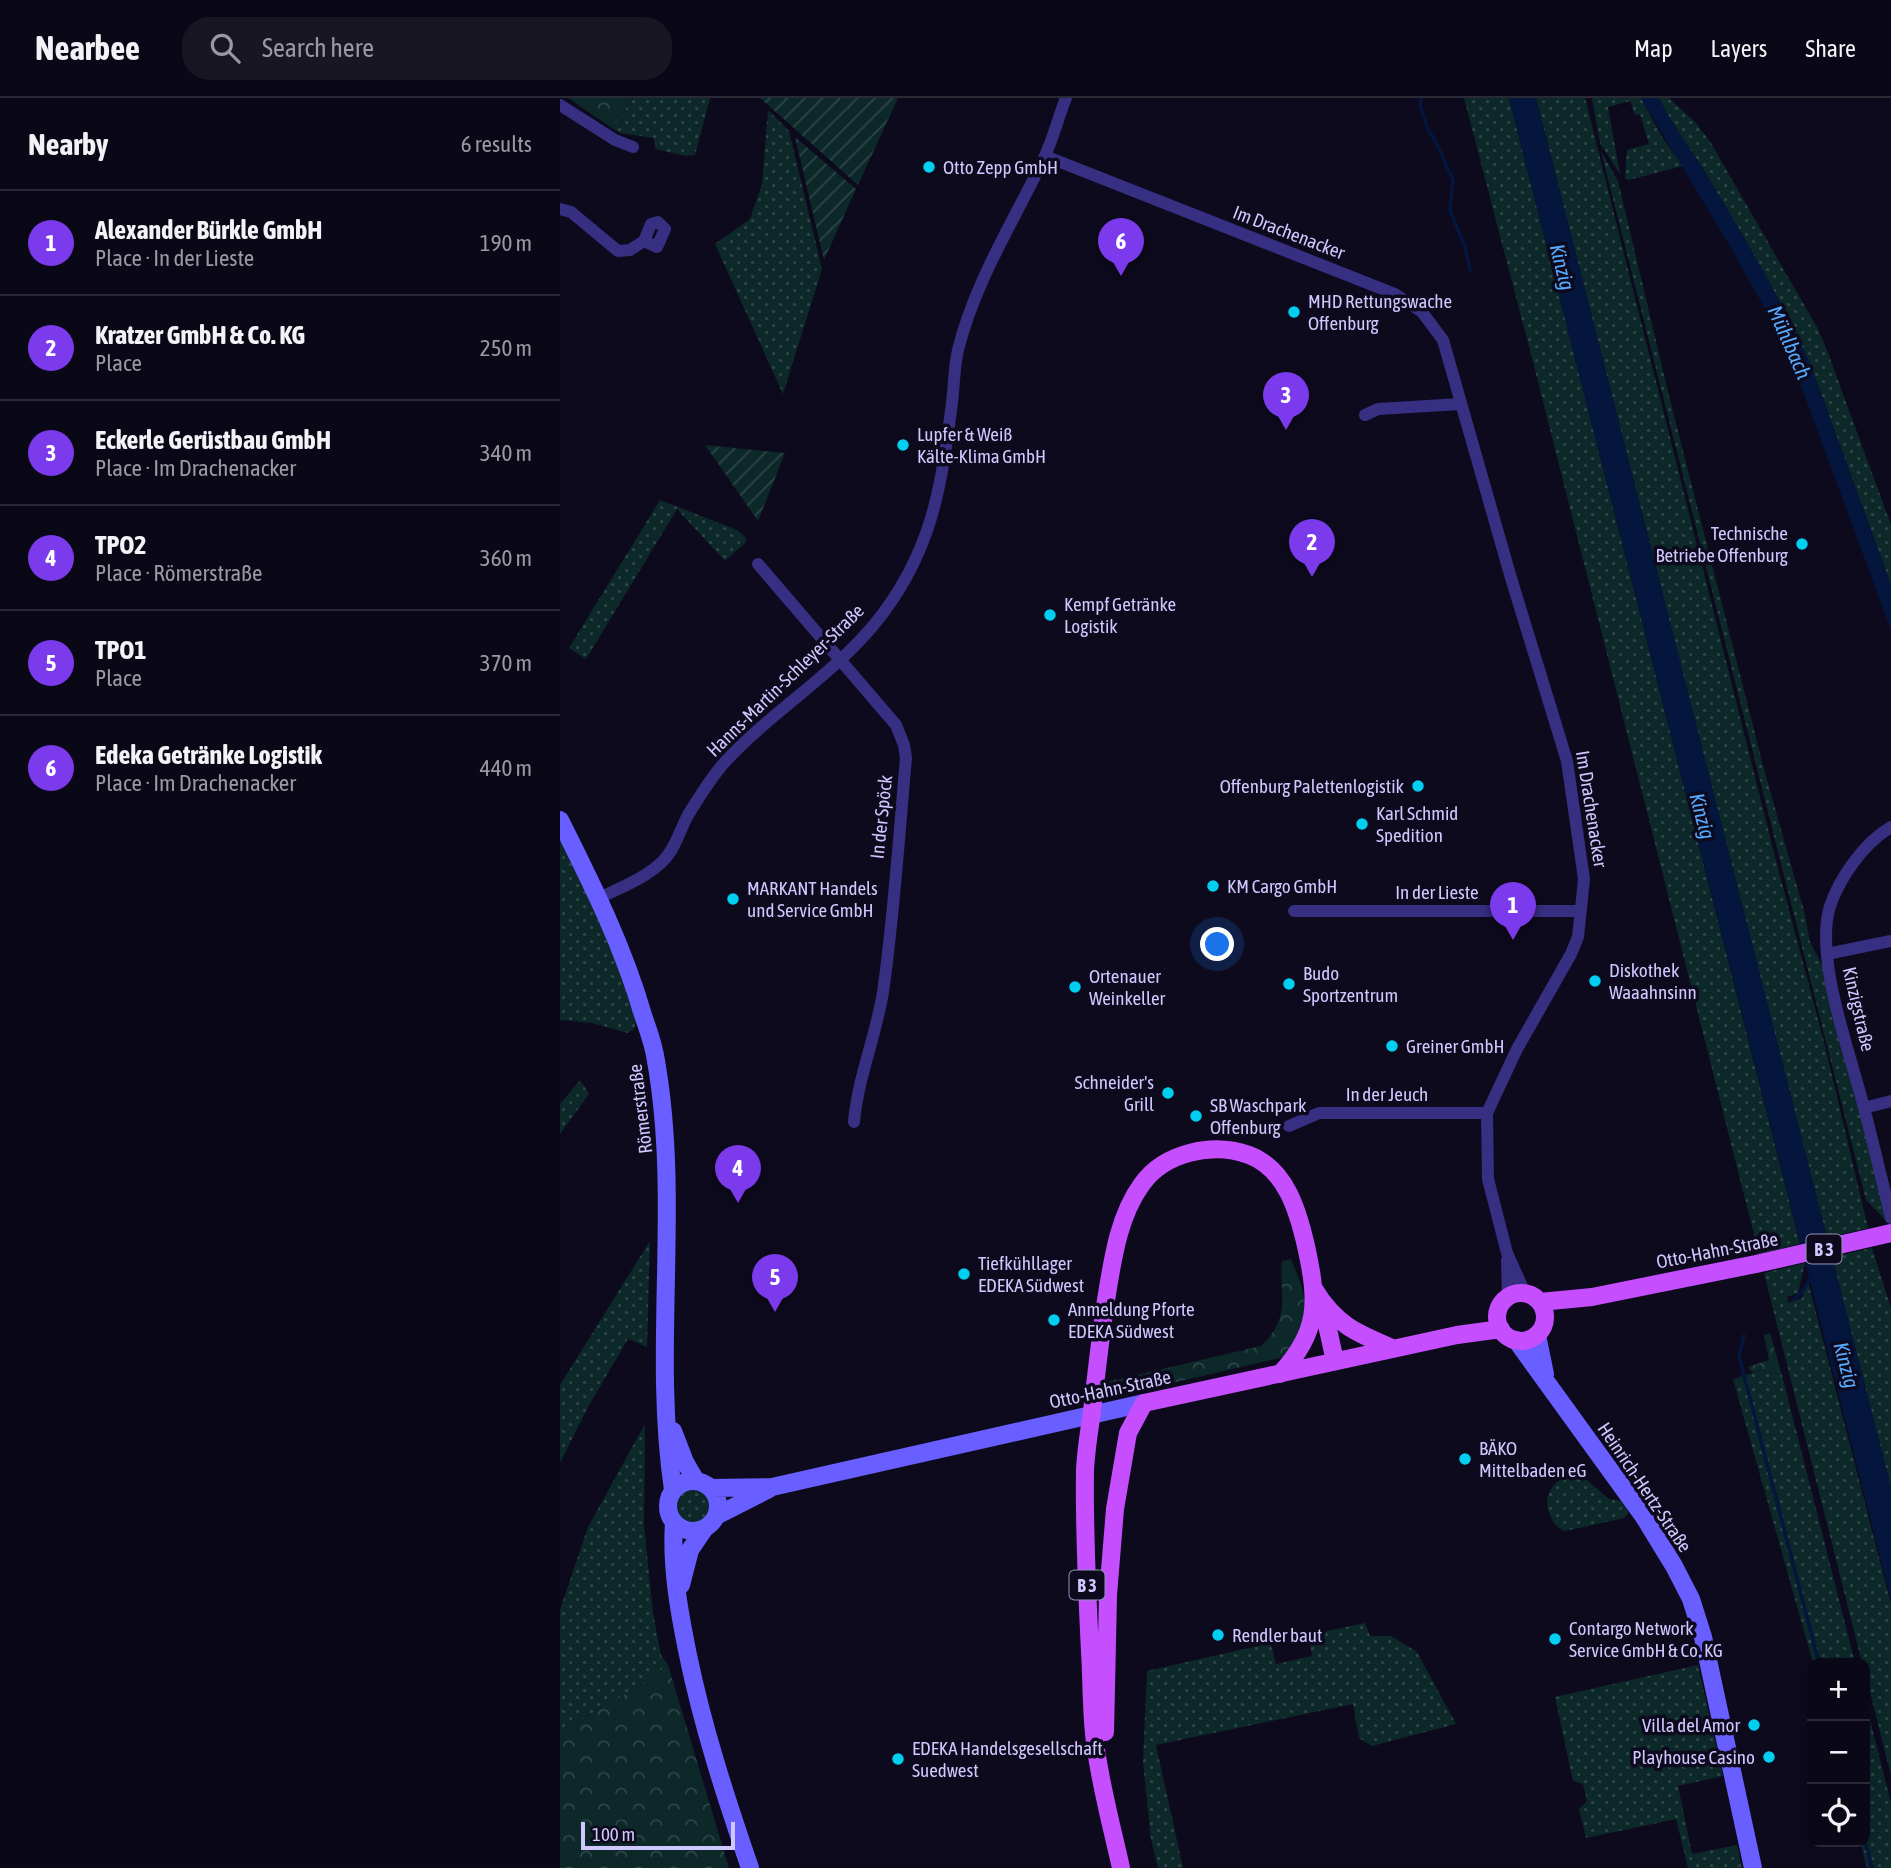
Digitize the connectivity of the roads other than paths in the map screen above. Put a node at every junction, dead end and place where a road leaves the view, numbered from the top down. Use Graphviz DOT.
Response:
graph roads {
  1 [pos="1066,98"];
  2 [pos="560,105"];
  3 [pos="633,148"];
  4 [pos="1045,156"];
  5 [pos="560,209"];
  6 [pos="644,241"];
  7 [pos="1460,404"];
  8 [pos="1365,415"];
  9 [pos="758,564"];
  10 [pos="840,659"];
  11 [pos="560,820"];
  12 [pos="1891,827"];
  13 [pos="599,898"];
  14 [pos="1294,911"];
  15 [pos="1581,911"];
  16 [pos="1891,941"];
  17 [pos="1827,954"];
  18 [pos="1891,1101"];
  19 [pos="1864,1108"];
  20 [pos="1487,1114"];
  21 [pos="854,1122"];
  22 [pos="1289,1126"];
  23 [pos="1891,1218"];
  24 [pos="1891,1233"];
  25 [pos="1318,1296"];
  26 [pos="1531,1309"];
  27 [pos="1499,1321"];
  28 [pos="1516,1340"];
  29 [pos="1392,1348"];
  30 [pos="1335,1361"];
  31 [pos="1280,1374"];
  32 [pos="1547,1381"];
  33 [pos="1144,1403"];
  34 [pos="667,1411"];
  35 [pos="703,1484"];
  36 [pos="772,1487"];
  37 [pos="673,1490"];
  38 [pos="674,1522"];
  39 [pos="710,1522"];
  40 [pos="678,1609"];
  41 [pos="1102,1773"];
  42 [pos="750,1868"];
  43 [pos="1121,1868"];
  44 [pos="1753,1868"];
  1 -- 4 [label="street, Hanns-Martin-Schleyer-Straße"];
  2 -- 3 [label="street"];
  4 -- 7 [label="street, Im Drachenacker"];
  4 -- 10 [label="street, Hanns-Martin-Schleyer-Straße"];
  5 -- 6 [label="street"];
  7 -- 8 [label="street"];
  7 -- 15 [label="street, Im Drachenacker"];
  9 -- 10 [label="street, In der Spöck"];
  10 -- 13 [label="street, Hanns-Martin-Schleyer-Straße"];
  10 -- 21 [label="street, In der Spöck"];
  11 -- 13 [label="street, Römerstraße"];
  12 -- 17 [label="street, Kinzigstraße"];
  13 -- 34 [label="street, Römerstraße"];
  14 -- 15 [label="street, In der Lieste"];
  15 -- 20 [label="street, Im Drachenacker"];
  16 -- 17 [label="street"];
  17 -- 19 [label="street, Kinzigstraße"];
  18 -- 19 [label="street"];
  19 -- 23 [label="street, Kinzigstraße"];
  20 -- 22 [label="street, In der Jeuch"];
  20 -- 26 [label="street, Im Drachenacker"];
  24 -- 26 [label="main road, Otto-Hahn-Straße / B 3"];
  25 -- 29 [label="main road"];
  25 -- 30 [label="main road, B 3"];
  25 -- 31 [label="main road, B 3"];
  25 -- 41 [label="main road, B 3"];
  26 -- 27 [label="main road"];
  26 -- 28 [label="main road, Otto-Hahn-Straße / B 3"];
  26 -- 32 [label="street, Heinrich-Hertz-Straße"];
  27 -- 28 [label="main road"];
  27 -- 29 [label="main road, Otto-Hahn-Straße"];
  28 -- 32 [label="street, Heinrich-Hertz-Straße"];
  29 -- 30 [label="main road, Otto-Hahn-Straße"];
  30 -- 31 [label="main road, Otto-Hahn-Straße"];
  31 -- 33 [label="main road, Otto-Hahn-Straße"];
  32 -- 44 [label="street, Heinrich-Hertz-Straße"];
  33 -- 36 [label="street, Otto-Hahn-Straße"];
  33 -- 41 [label="main road, B 3"];
  34 -- 35 [label="street, Römerstraße"];
  34 -- 37 [label="street, Römerstraße"];
  35 -- 36 [label="street, Otto-Hahn-Straße"];
  35 -- 37 [label="street"];
  35 -- 39 [label="street"];
  36 -- 39 [label="street, Otto-Hahn-Straße"];
  37 -- 38 [label="street"];
  38 -- 39 [label="street"];
  38 -- 40 [label="street"];
  39 -- 40 [label="street"];
  40 -- 42 [label="street"];
  41 -- 43 [label="main road, B 3"];
}
